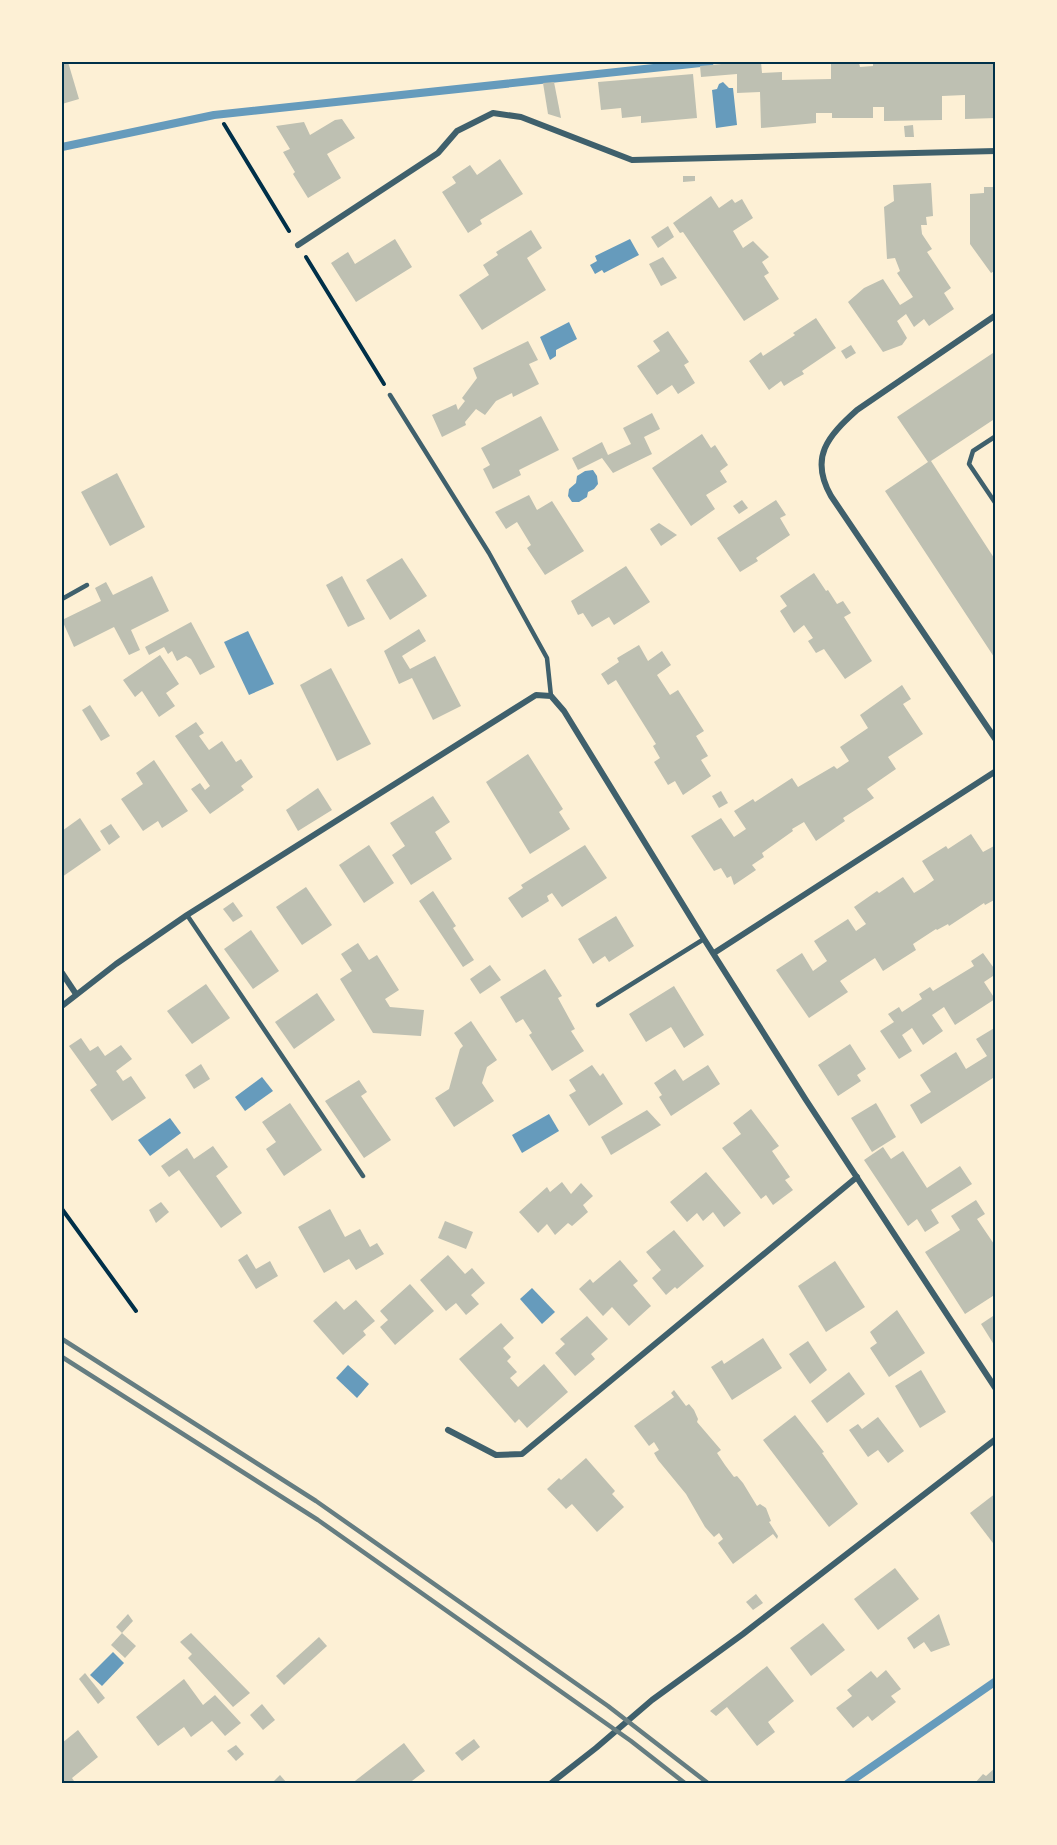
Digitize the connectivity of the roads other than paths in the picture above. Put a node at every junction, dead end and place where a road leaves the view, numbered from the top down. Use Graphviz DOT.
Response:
graph roads {
  1 [pos="996,151"];
  2 [pos="298,245"];
  3 [pos="996,315"];
  4 [pos="390,395"];
  5 [pos="996,436"];
  6 [pos="996,504"];
  7 [pos="87,585"];
  8 [pos="62,599"];
  9 [pos="551,696"];
  10 [pos="996,740"];
  11 [pos="996,771"];
  12 [pos="187,915"];
  13 [pos="704,939"];
  14 [pos="714,953"];
  15 [pos="62,972"];
  16 [pos="76,994"];
  17 [pos="598,1005"];
  18 [pos="62,1006"];
  19 [pos="363,1176"];
  20 [pos="857,1177"];
  21 [pos="996,1389"];
  22 [pos="448,1430"];
  23 [pos="996,1439"];
  24 [pos="550,1784"];
  1 -- 2 [label="street"];
  3 -- 10 [label="street"];
  4 -- 9 [label="lane"];
  5 -- 6 [label="lane"];
  7 -- 8 [label="lane"];
  9 -- 12 [label="street"];
  9 -- 13 [label="street"];
  11 -- 14 [label="street"];
  12 -- 16 [label="street"];
  12 -- 19 [label="lane"];
  13 -- 14 [label="street"];
  13 -- 17 [label="lane"];
  14 -- 20 [label="street"];
  15 -- 16 [label="street"];
  16 -- 18 [label="street"];
  20 -- 21 [label="street"];
  20 -- 22 [label="street"];
  23 -- 24 [label="street"];
}
